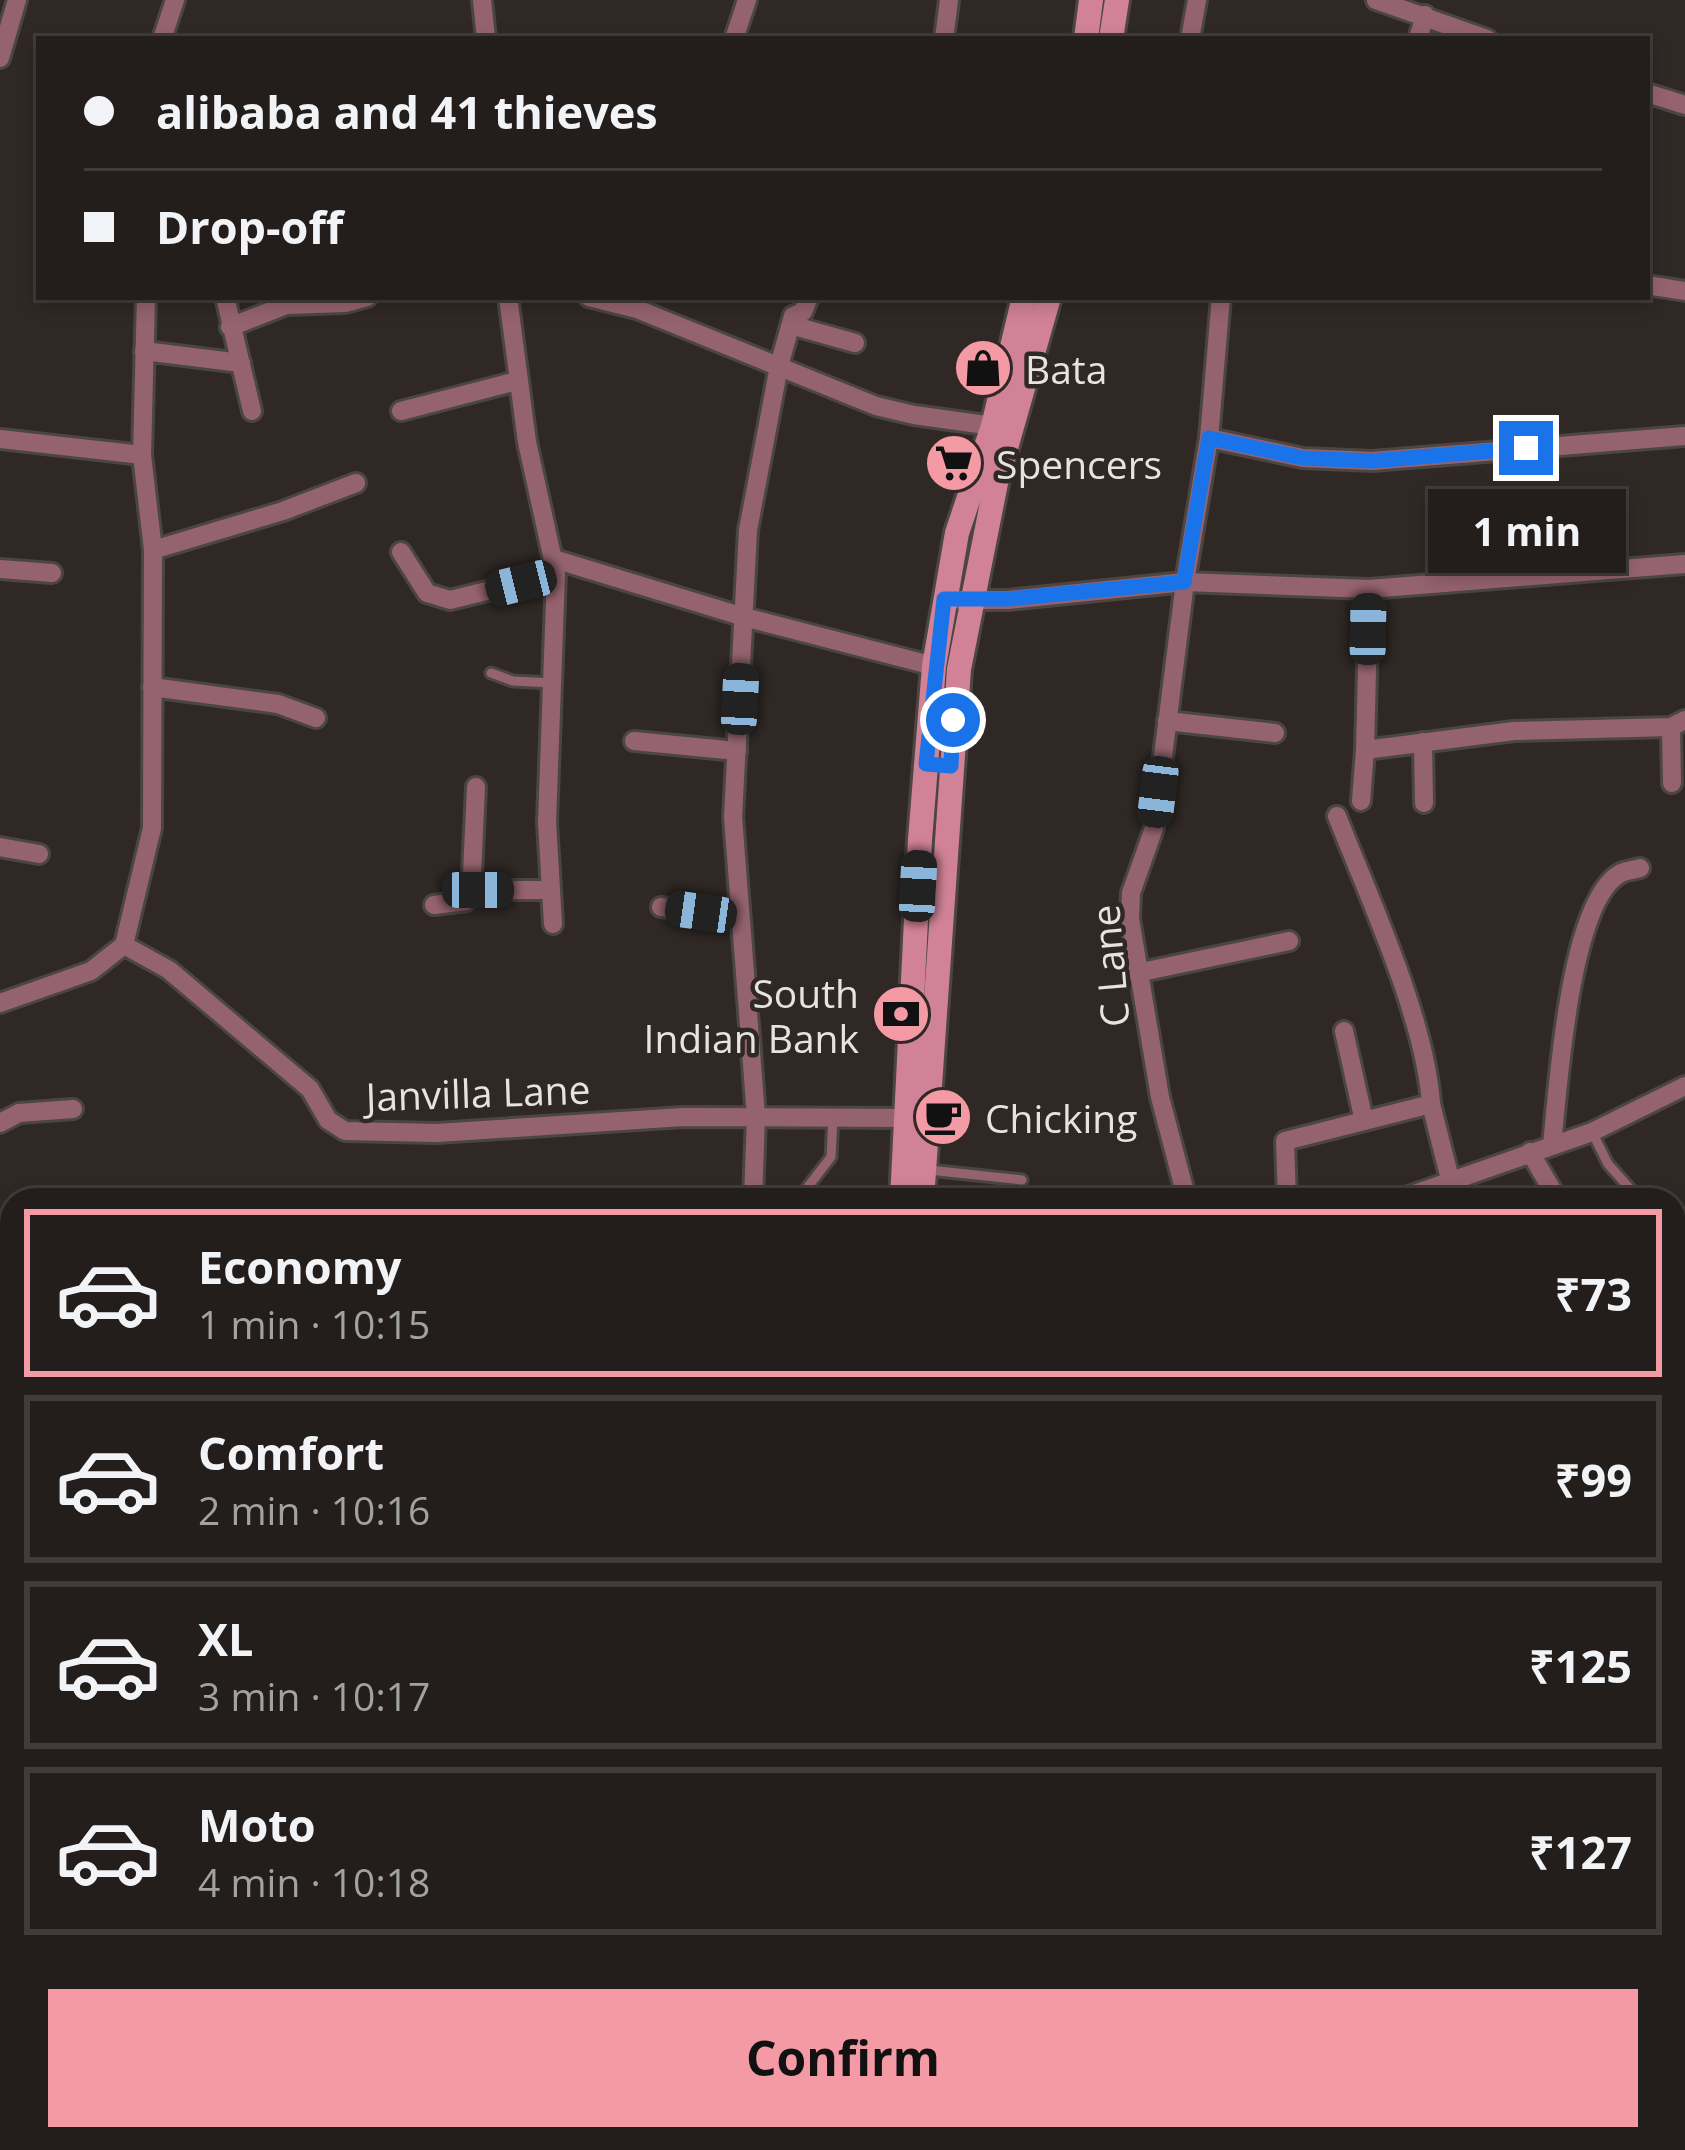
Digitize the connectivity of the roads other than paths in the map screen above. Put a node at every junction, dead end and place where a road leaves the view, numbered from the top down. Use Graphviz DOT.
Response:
graph roads {
  1 [pos="17,0"];
  2 [pos="175,0"];
  3 [pos="482,0"];
  4 [pos="747,0"];
  5 [pos="949,0"];
  6 [pos="1091,0"];
  7 [pos="1118,0"];
  8 [pos="1197,0"];
  9 [pos="1376,0"];
  10 [pos="1425,15"];
  11 [pos="163,36"];
  12 [pos="486,36"];
  13 [pos="735,36"];
  14 [pos="944,36"];
  15 [pos="1086,36"];
  16 [pos="1112,36"];
  17 [pos="1191,36"];
  18 [pos="1419,36"];
  19 [pos="1479,36"];
  20 [pos="0,58"];
  21 [pos="1650,94"];
  22 [pos="1685,105"];
  23 [pos="1650,285"];
  24 [pos="1685,291"];
  25 [pos="146,300"];
  26 [pos="226,300"];
  27 [pos="356,300"];
  28 [pos="508,300"];
  29 [pos="602,300"];
  30 [pos="808,300"];
  31 [pos="1023,300"];
  32 [pos="1047,300"];
  33 [pos="1221,300"];
  34 [pos="791,325"];
  35 [pos="230,327"];
  36 [pos="855,343"];
  37 [pos="144,351"];
  38 [pos="241,363"];
  39 [pos="779,366"];
  40 [pos="517,381"];
  41 [pos="252,411"];
  42 [pos="401,411"];
  43 [pos="993,425"];
  44 [pos="1685,436"];
  45 [pos="1209,438"];
  46 [pos="0,439"];
  47 [pos="142,455"];
  48 [pos="356,483"];
  49 [pos="153,550"];
  50 [pos="401,552"];
  51 [pos="1685,564"];
  52 [pos="555,567"];
  53 [pos="0,569"];
  54 [pos="52,573"];
  55 [pos="1184,582"];
  56 [pos="1369,589"];
  57 [pos="944,599"];
  58 [pos="972,600"];
  59 [pos="744,617"];
  60 [pos="934,666"];
  61 [pos="491,673"];
  62 [pos="554,683"];
  63 [pos="152,687"];
  64 [pos="316,718"];
  65 [pos="1167,721"];
  66 [pos="1678,723"];
  67 [pos="1275,734"];
  68 [pos="634,741"];
  69 [pos="1423,742"];
  70 [pos="1365,750"];
  71 [pos="737,752"];
  72 [pos="939,765"];
  73 [pos="1672,783"];
  74 [pos="476,787"];
  75 [pos="1361,802"];
  76 [pos="1424,803"];
  77 [pos="1336,816"];
  78 [pos="0,848"];
  79 [pos="39,854"];
  80 [pos="1640,868"];
  81 [pos="478,890"];
  82 [pos="550,890"];
  83 [pos="434,905"];
  84 [pos="662,907"];
  85 [pos="740,918"];
  86 [pos="553,924"];
  87 [pos="1289,941"];
  88 [pos="124,945"];
  89 [pos="1137,973"];
  90 [pos="0,1003"];
  91 [pos="1344,1031"];
  92 [pos="1685,1086"];
  93 [pos="1431,1104"];
  94 [pos="73,1109"];
  95 [pos="756,1116"];
  96 [pos="833,1117"];
  97 [pos="907,1118"];
  98 [pos="1364,1121"];
  99 [pos="0,1123"];
  100 [pos="1592,1132"];
  101 [pos="1552,1145"];
  102 [pos="1530,1152"];
  103 [pos="924,1169"];
  104 [pos="1022,1180"];
  105 [pos="1451,1183"];
  106 [pos="753,1188"];
  107 [pos="807,1188"];
  108 [pos="903,1188"];
  109 [pos="923,1188"];
  110 [pos="1184,1188"];
  111 [pos="1287,1188"];
  112 [pos="1437,1188"];
  113 [pos="1551,1188"];
  114 [pos="1629,1188"];
  1 -- 20 [label="street"];
  2 -- 11 [label="street"];
  3 -- 12 [label="street"];
  4 -- 13 [label="street"];
  5 -- 14 [label="street"];
  6 -- 15 [label="main road"];
  7 -- 16 [label="main road"];
  8 -- 17 [label="street"];
  9 -- 10 [label="street"];
  10 -- 18 [label="street"];
  10 -- 19 [label="street"];
  21 -- 22 [label="street"];
  23 -- 24 [label="street"];
  25 -- 37 [label="street"];
  26 -- 35 [label="street"];
  27 -- 35 [label="street"];
  28 -- 40 [label="street"];
  29 -- 39 [label="street"];
  30 -- 34 [label="street"];
  31 -- 43 [label="main road"];
  32 -- 58 [label="main road"];
  33 -- 45 [label="street, C Lane"];
  34 -- 36 [label="street"];
  34 -- 39 [label="street"];
  35 -- 38 [label="street"];
  37 -- 38 [label="street"];
  37 -- 47 [label="street"];
  38 -- 41 [label="street"];
  39 -- 43 [label="street"];
  39 -- 59 [label="street"];
  40 -- 42 [label="street"];
  40 -- 52 [label="street"];
  43 -- 57 [label="main road"];
  44 -- 45 [label="street"];
  45 -- 55 [label="street, C Lane"];
  46 -- 47 [label="street"];
  47 -- 49 [label="street"];
  48 -- 49 [label="street"];
  49 -- 63 [label="street"];
  50 -- 52 [label="street"];
  51 -- 56 [label="street"];
  52 -- 59 [label="street"];
  52 -- 62 [label="street"];
  53 -- 54 [label="street"];
  55 -- 56 [label="street"];
  55 -- 58 [label="street"];
  55 -- 65 [label="street, C Lane"];
  56 -- 70 [label="street"];
  57 -- 58 [label="street"];
  57 -- 60 [label="main road"];
  58 -- 72 [label="main road"];
  59 -- 60 [label="street"];
  59 -- 71 [label="street"];
  60 -- 72 [label="main road"];
  61 -- 62 [label="lane"];
  62 -- 82 [label="street"];
  63 -- 64 [label="street"];
  63 -- 88 [label="street"];
  65 -- 67 [label="street"];
  65 -- 89 [label="street, C Lane"];
  66 -- 69 [label="street"];
  66 -- 73 [label="street"];
  68 -- 71 [label="street"];
  69 -- 70 [label="street"];
  69 -- 76 [label="street"];
  70 -- 75 [label="street"];
  71 -- 85 [label="street"];
  72 -- 97 [label="main road"];
  72 -- 103 [label="main road"];
  74 -- 81 [label="street"];
  77 -- 93 [label="street"];
  78 -- 79 [label="street"];
  80 -- 101 [label="street"];
  81 -- 82 [label="street"];
  81 -- 83 [label="street"];
  82 -- 86 [label="street"];
  84 -- 85 [label="street"];
  85 -- 95 [label="street"];
  87 -- 89 [label="street"];
  88 -- 90 [label="street"];
  88 -- 95 [label="street, Janvilla Lane"];
  89 -- 110 [label="street, C Lane"];
  91 -- 98 [label="street"];
  92 -- 100 [label="street"];
  93 -- 98 [label="street"];
  93 -- 105 [label="street"];
  94 -- 99 [label="street"];
  95 -- 96 [label="street, Janvilla Lane"];
  95 -- 106 [label="street"];
  96 -- 97 [label="street, Janvilla Lane"];
  96 -- 107 [label="lane"];
  97 -- 108 [label="main road"];
  98 -- 111 [label="street"];
  100 -- 101 [label="street"];
  100 -- 114 [label="lane"];
  101 -- 102 [label="street"];
  102 -- 105 [label="street"];
  102 -- 113 [label="street"];
  103 -- 104 [label="lane"];
  103 -- 109 [label="main road"];
  105 -- 112 [label="street"];
}
